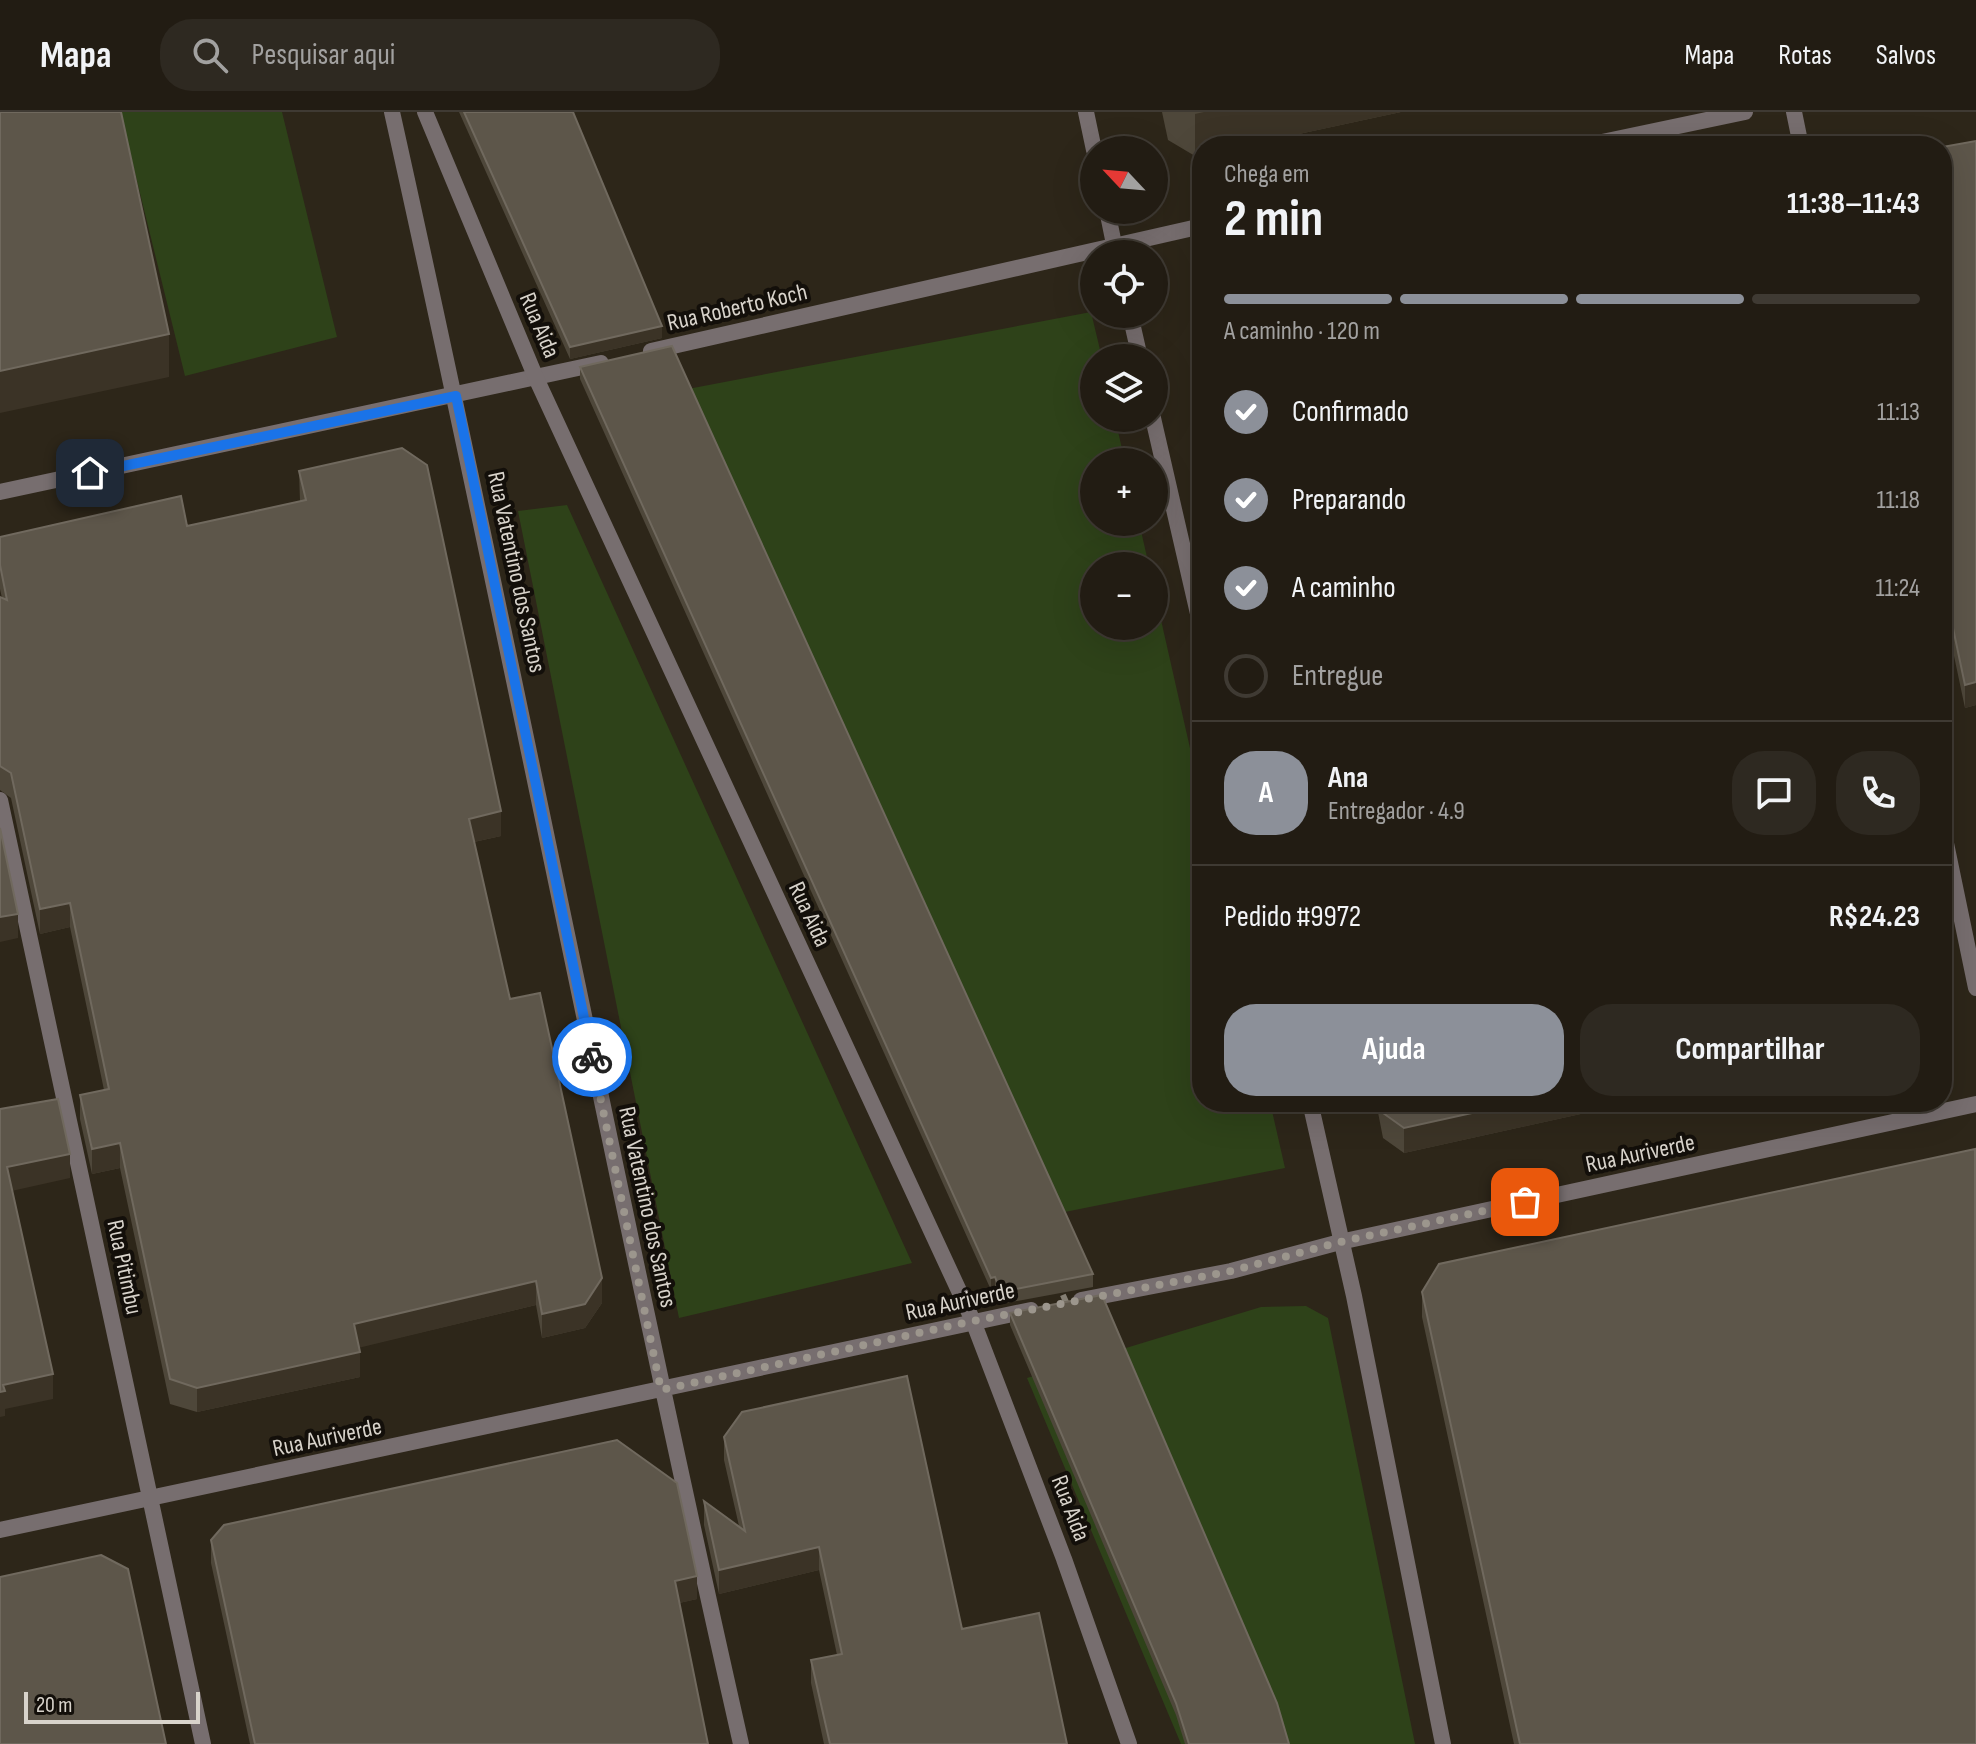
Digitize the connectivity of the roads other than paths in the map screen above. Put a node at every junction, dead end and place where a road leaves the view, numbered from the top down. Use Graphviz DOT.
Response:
graph roads {
  1 [pos="392,112"];
  2 [pos="425,112"];
  3 [pos="1086,112"];
  4 [pos="1745,112"];
  5 [pos="1794,112"];
  6 [pos="1091,136"];
  7 [pos="1631,136"];
  8 [pos="1799,136"];
  9 [pos="1192,229"];
  10 [pos="1149,240"];
  11 [pos="1080,257"];
  12 [pos="536,378"];
  13 [pos="456,396"];
  14 [pos="1156,432"];
  15 [pos="0,492"];
  16 [pos="1192,588"];
  17 [pos="0,800"];
  18 [pos="1952,872"];
  19 [pos="1976,988"];
  20 [pos="1976,1104"];
  21 [pos="1952,1109"];
  22 [pos="1312,1112"];
  23 [pos="1939,1112"];
  24 [pos="1340,1242"];
  25 [pos="973,1321"];
  26 [pos="661,1390"];
  27 [pos="151,1500"];
  28 [pos="0,1530"];
  29 [pos="203,1744"];
  30 [pos="741,1744"];
  31 [pos="1129,1744"];
  32 [pos="1443,1744"];
  1 -- 13 [label="street, Rua Vatentino dos Santos"];
  2 -- 12 [label="street, Rua Aida"];
  3 -- 6 [label="street"];
  4 -- 7 [label="street"];
  5 -- 8 [label="street"];
  9 -- 10 [label="street, Rua Roberto Koch"];
  11 -- 12 [label="street, Rua Roberto Koch"];
  12 -- 13 [label="street, Rua Roberto Koch"];
  12 -- 25 [label="street, Rua Aida"];
  13 -- 15 [label="street, Rua Roberto Koch"];
  13 -- 26 [label="street, Rua Vatentino dos Santos"];
  14 -- 16 [label="street"];
  17 -- 27 [label="street, Rua Pitimbu"];
  18 -- 19 [label="street"];
  20 -- 21 [label="street, Rua Auriverde"];
  22 -- 24 [label="street"];
  23 -- 24 [label="street, Rua Auriverde"];
  24 -- 25 [label="street, Rua Auriverde"];
  24 -- 32 [label="street"];
  25 -- 26 [label="street, Rua Auriverde"];
  25 -- 31 [label="street, Rua Aida"];
  26 -- 27 [label="street, Rua Auriverde"];
  26 -- 30 [label="street, Rua Vatentino dos Santos"];
  27 -- 28 [label="street, Rua Auriverde"];
  27 -- 29 [label="street, Rua Pitimbu"];
}
